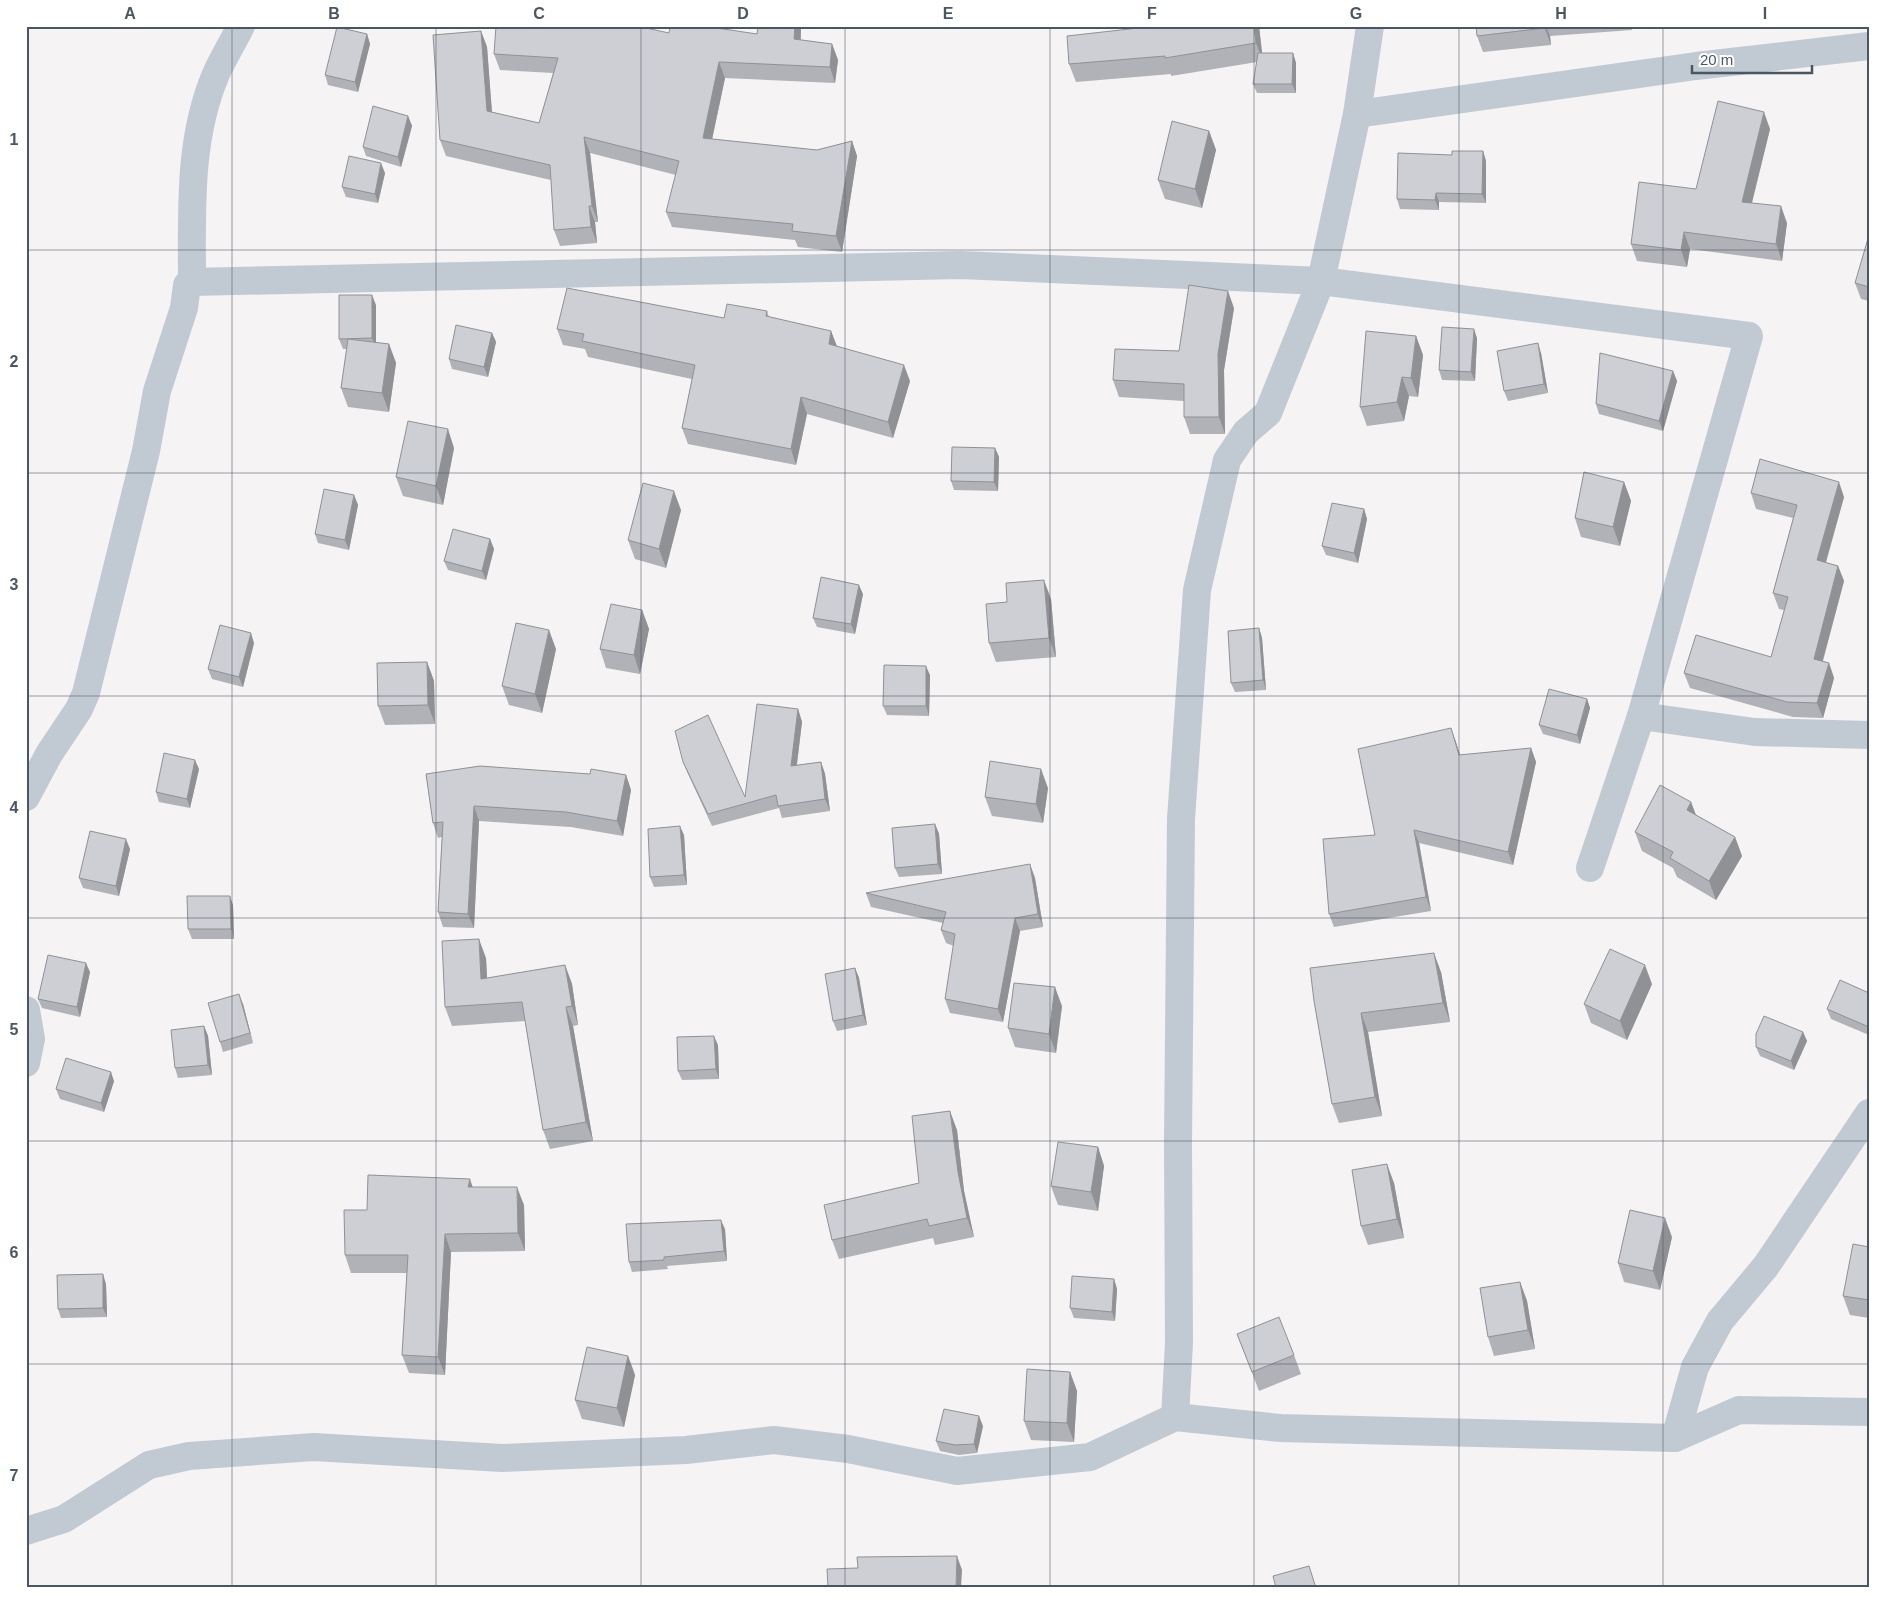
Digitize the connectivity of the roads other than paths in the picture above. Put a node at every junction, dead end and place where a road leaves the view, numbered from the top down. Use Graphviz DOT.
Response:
graph roads {
  1 [pos="241,26"];
  2 [pos="1370,26"];
  3 [pos="1869,46"];
  4 [pos="1357,114"];
  5 [pos="1321,281"];
  6 [pos="192,282"];
  7 [pos="1641,716"];
  8 [pos="1869,735"];
  9 [pos="26,796"];
  10 [pos="1590,868"];
  11 [pos="26,1010"];
  12 [pos="26,1062"];
  13 [pos="1869,1113"];
  14 [pos="1869,1412"];
  15 [pos="1175,1417"];
  16 [pos="1675,1438"];
  17 [pos="26,1531"];
  1 -- 6 [label="street"];
  2 -- 4 [label="street"];
  3 -- 4 [label="street"];
  4 -- 5 [label="street"];
  5 -- 6 [label="street"];
  5 -- 7 [label="street"];
  5 -- 15 [label="street"];
  6 -- 9 [label="street"];
  7 -- 8 [label="street"];
  7 -- 10 [label="street"];
  11 -- 12 [label="street"];
  13 -- 16 [label="street"];
  14 -- 16 [label="street"];
  15 -- 16 [label="street"];
  15 -- 17 [label="street"];
}
